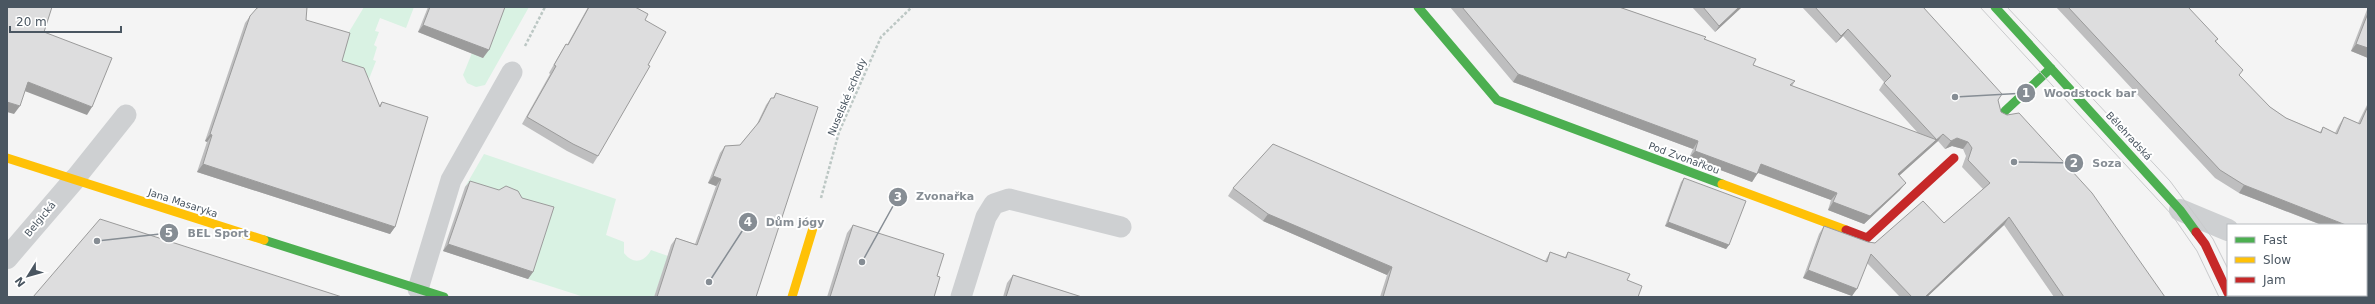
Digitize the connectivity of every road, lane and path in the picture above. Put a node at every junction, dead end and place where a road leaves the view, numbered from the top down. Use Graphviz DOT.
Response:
graph roads {
  1 [pos="545,7"];
  2 [pos="912,7"];
  3 [pos="1418,7"];
  4 [pos="1994,7"];
  5 [pos="2051,68"];
  6 [pos="512,72"];
  7 [pos="2005,111"];
  8 [pos="126,115"];
  9 [pos="7,158"];
  10 [pos="1954,158"];
  11 [pos="74,180"];
  12 [pos="2180,210"];
  13 [pos="1121,227"];
  14 [pos="813,228"];
  15 [pos="2227,230"];
  16 [pos="7,258"];
  17 [pos="418,288"];
  18 [pos="2227,291"];
  19 [pos="444,297"];
  20 [pos="792,297"];
  21 [pos="961,297"];
  1 -- 6 [label="path"];
  2 -- 14 [label="path, Nuselské schody"];
  3 -- 10 [label="street, Pod Zvonařkou"];
  4 -- 5 [label="street, Bělehradská"];
  5 -- 7 [label="street"];
  5 -- 12 [label="street, Bělehradská"];
  6 -- 17 [label="lane"];
  8 -- 11 [label="lane"];
  9 -- 11 [label="street, Jana Masaryka"];
  11 -- 16 [label="street, Belgická"];
  11 -- 17 [label="street, Jana Masaryka"];
  12 -- 15 [label="street"];
  12 -- 18 [label="street, Bělehradská"];
  13 -- 21 [label="lane"];
  14 -- 20 [label="street"];
  17 -- 19 [label="street, Jana Masaryka"];
}
